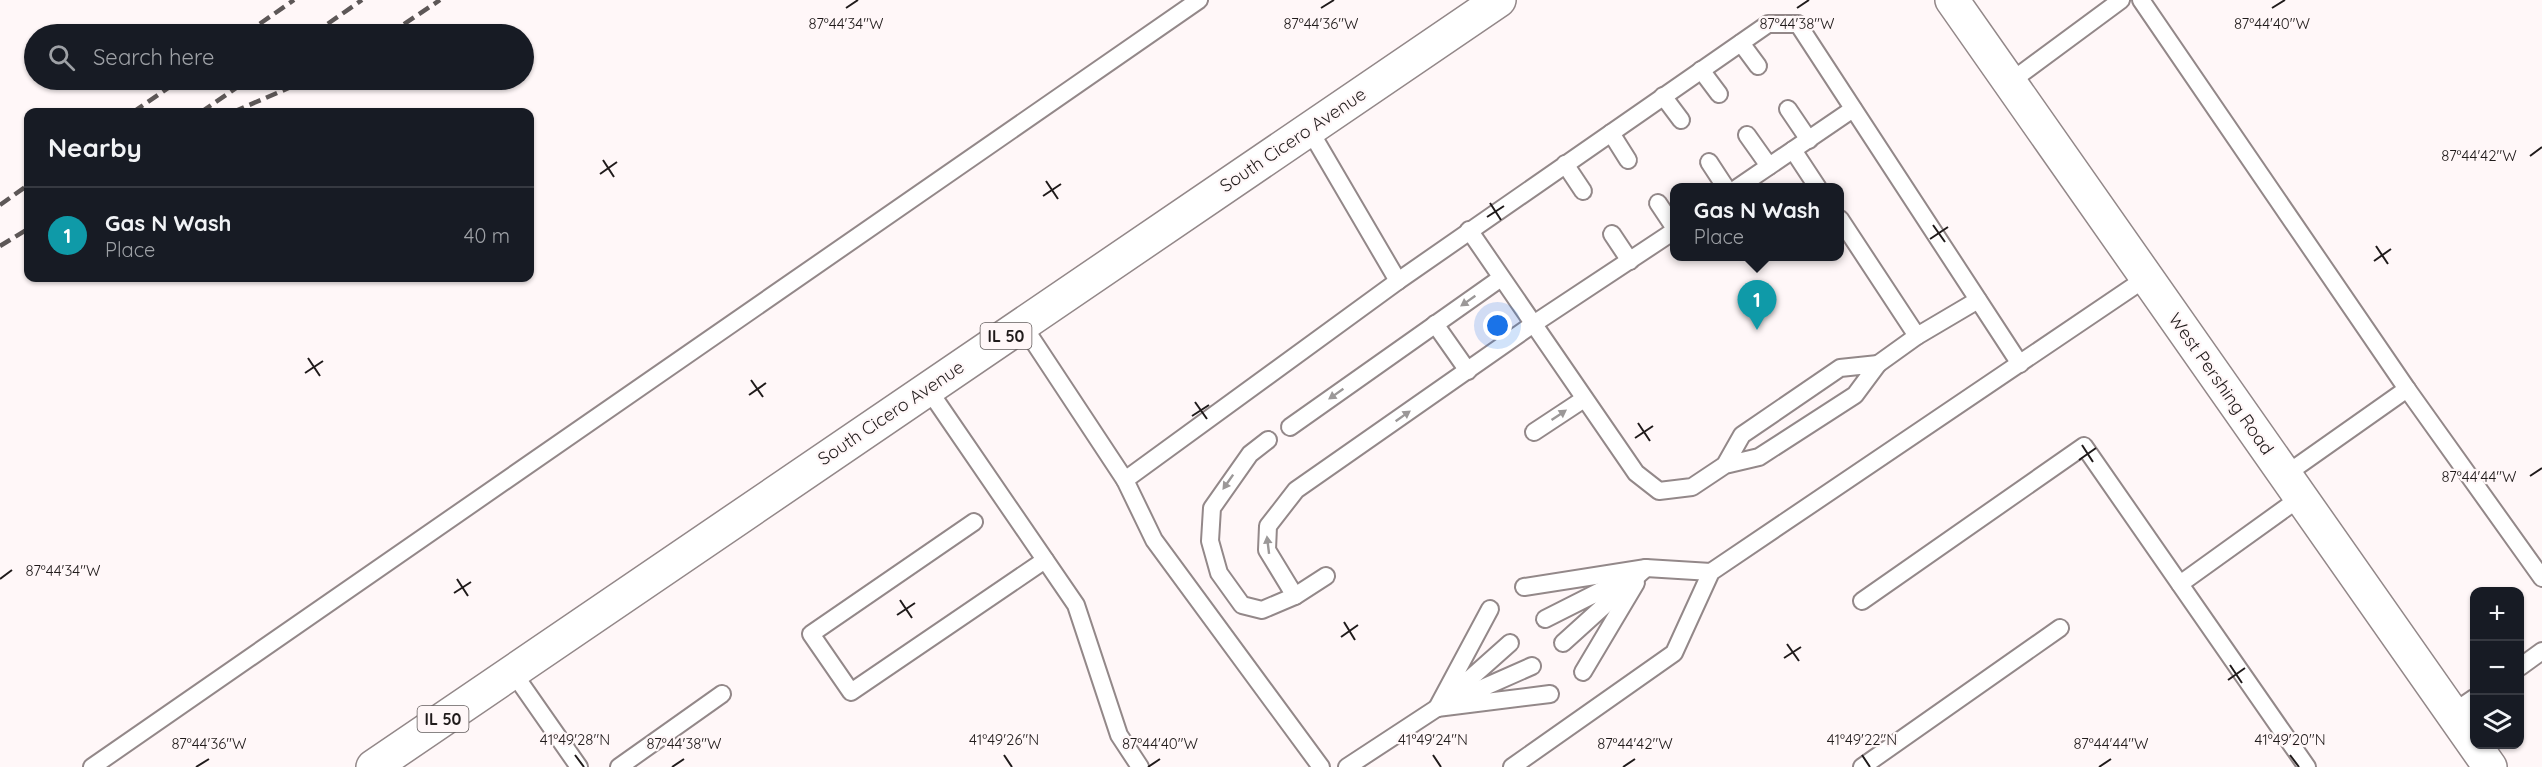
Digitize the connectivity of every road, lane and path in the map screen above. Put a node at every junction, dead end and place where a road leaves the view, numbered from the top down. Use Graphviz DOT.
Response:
graph roads {
  1 [pos="1199,0"];
  2 [pos="1499,0"];
  3 [pos="1952,0"];
  4 [pos="2121,0"];
  5 [pos="2141,0"];
  6 [pos="1741,43"];
  7 [pos="1758,66"];
  8 [pos="1701,70"];
  9 [pos="2010,82"];
  10 [pos="1719,94"];
  11 [pos="1663,96"];
  12 [pos="1788,109"];
  13 [pos="1853,110"];
  14 [pos="1681,120"];
  15 [pos="1308,129"];
  16 [pos="1611,133"];
  17 [pos="1747,135"];
  18 [pos="1809,140"];
  19 [pos="1793,150"];
  20 [pos="1628,159"];
  21 [pos="1709,162"];
  22 [pos="1565,164"];
  23 [pos="1768,166"];
  24 [pos="1723,183"];
  25 [pos="1744,183"];
  26 [pos="1815,183"];
  27 [pos="1583,191"];
  28 [pos="1658,203"];
  29 [pos="1670,222"];
  30 [pos="1844,226"];
  31 [pos="1469,230"];
  32 [pos="1670,232"];
  33 [pos="1612,234"];
  34 [pos="1630,261"];
  35 [pos="1502,278"];
  36 [pos="2146,278"];
  37 [pos="1398,281"];
  38 [pos="1978,300"];
  39 [pos="1022,324"];
  40 [pos="1435,324"];
  41 [pos="1533,325"];
  42 [pos="1917,336"];
  43 [pos="1878,364"];
  44 [pos="2020,364"];
  45 [pos="1467,371"];
  46 [pos="928,388"];
  47 [pos="2407,389"];
  48 [pos="1584,399"];
  49 [pos="1290,427"];
  50 [pos="1534,432"];
  51 [pos="1268,440"];
  52 [pos="1725,465"];
  53 [pos="1125,480"];
  54 [pos="2293,486"];
  55 [pos="974,522"];
  56 [pos="1045,560"];
  57 [pos="1646,567"];
  58 [pos="1712,572"];
  59 [pos="1326,576"];
  60 [pos="2542,579"];
  61 [pos="2180,584"];
  62 [pos="1524,586"];
  63 [pos="1295,596"];
  64 [pos="1862,602"];
  65 [pos="1490,609"];
  66 [pos="1545,619"];
  67 [pos="2060,628"];
  68 [pos="1563,642"];
  69 [pos="1510,643"];
  70 [pos="2542,651"];
  71 [pos="2524,664"];
  72 [pos="1532,666"];
  73 [pos="512,671"];
  74 [pos="1583,672"];
  75 [pos="722,694"];
  76 [pos="1550,694"];
  77 [pos="2463,705"];
  78 [pos="1437,708"];
  79 [pos="573,765"];
  80 [pos="92,767"];
  81 [pos="373,767"];
  82 [pos="619,767"];
  83 [pos="1140,767"];
  84 [pos="1321,767"];
  85 [pos="1347,767"];
  86 [pos="1512,767"];
  87 [pos="1862,767"];
  88 [pos="2307,767"];
  89 [pos="2490,767"];
  1 -- 80 [label="lane"];
  2 -- 15 [label="main road, South Cicero Avenue / IL 50"];
  3 -- 9 [label="main road, West Pershing Road"];
  4 -- 9 [label="lane"];
  5 -- 47 [label="lane"];
  6 -- 7 [label="lane"];
  6 -- 8 [label="lane"];
  6 -- 13 [label="lane"];
  8 -- 10 [label="lane"];
  8 -- 11 [label="lane"];
  9 -- 36 [label="main road, West Pershing Road"];
  11 -- 14 [label="lane"];
  11 -- 16 [label="lane"];
  12 -- 18 [label="lane"];
  13 -- 18 [label="lane"];
  13 -- 38 [label="lane"];
  15 -- 37 [label="lane"];
  15 -- 39 [label="main road, South Cicero Avenue / IL 50"];
  16 -- 20 [label="lane"];
  16 -- 22 [label="lane"];
  17 -- 23 [label="lane"];
  18 -- 19 [label="lane"];
  19 -- 23 [label="lane"];
  19 -- 26 [label="lane"];
  21 -- 24 [label="lane"];
  22 -- 27 [label="lane"];
  22 -- 31 [label="lane"];
  23 -- 25 [label="lane"];
  28 -- 29 [label="lane"];
  30 -- 42 [label="lane"];
  31 -- 35 [label="lane"];
  31 -- 37 [label="lane"];
  32 -- 34 [label="lane"];
  33 -- 34 [label="lane"];
  34 -- 41 [label="lane"];
  35 -- 40 [label="lane, one-way"];
  35 -- 41 [label="lane"];
  36 -- 44 [label="lane"];
  36 -- 54 [label="main road, West Pershing Road"];
  37 -- 53 [label="lane"];
  38 -- 42 [label="lane"];
  38 -- 44 [label="lane"];
  39 -- 46 [label="main road, South Cicero Avenue / IL 50"];
  39 -- 53 [label="lane"];
  40 -- 45 [label="lane"];
  40 -- 49 [label="lane, one-way"];
  41 -- 45 [label="lane"];
  41 -- 48 [label="lane"];
  42 -- 43 [label="lane"];
  43 -- 52 [label="lane"];
  43 -- 52 [label="lane"];
  44 -- 58 [label="lane"];
  63 -- 45 [label="lane, one-way"];
  46 -- 56 [label="lane"];
  46 -- 73 [label="main road, South Cicero Avenue / IL 50"];
  47 -- 54 [label="lane"];
  47 -- 60 [label="lane"];
  50 -- 48 [label="lane, one-way"];
  48 -- 52 [label="lane"];
  51 -- 63 [label="lane, one-way"];
  53 -- 84 [label="lane"];
  54 -- 61 [label="lane"];
  54 -- 77 [label="main road, West Pershing Road"];
  55 -- 56 [label="lane"];
  56 -- 83 [label="lane"];
  57 -- 58 [label="lane"];
  57 -- 62 [label="lane"];
  57 -- 66 [label="lane"];
  57 -- 68 [label="lane"];
  57 -- 74 [label="lane"];
  58 -- 86 [label="lane"];
  59 -- 63 [label="lane"];
  61 -- 64 [label="lane"];
  61 -- 88 [label="lane"];
  65 -- 78 [label="lane"];
  67 -- 87 [label="lane"];
  69 -- 78 [label="lane"];
  70 -- 71 [label="lane"];
  72 -- 78 [label="lane"];
  73 -- 79 [label="lane"];
  73 -- 81 [label="main road, South Cicero Avenue / IL 50"];
  75 -- 82 [label="lane"];
  76 -- 78 [label="lane"];
  77 -- 89 [label="main road, West Pershing Road"];
  78 -- 85 [label="lane"];
}
